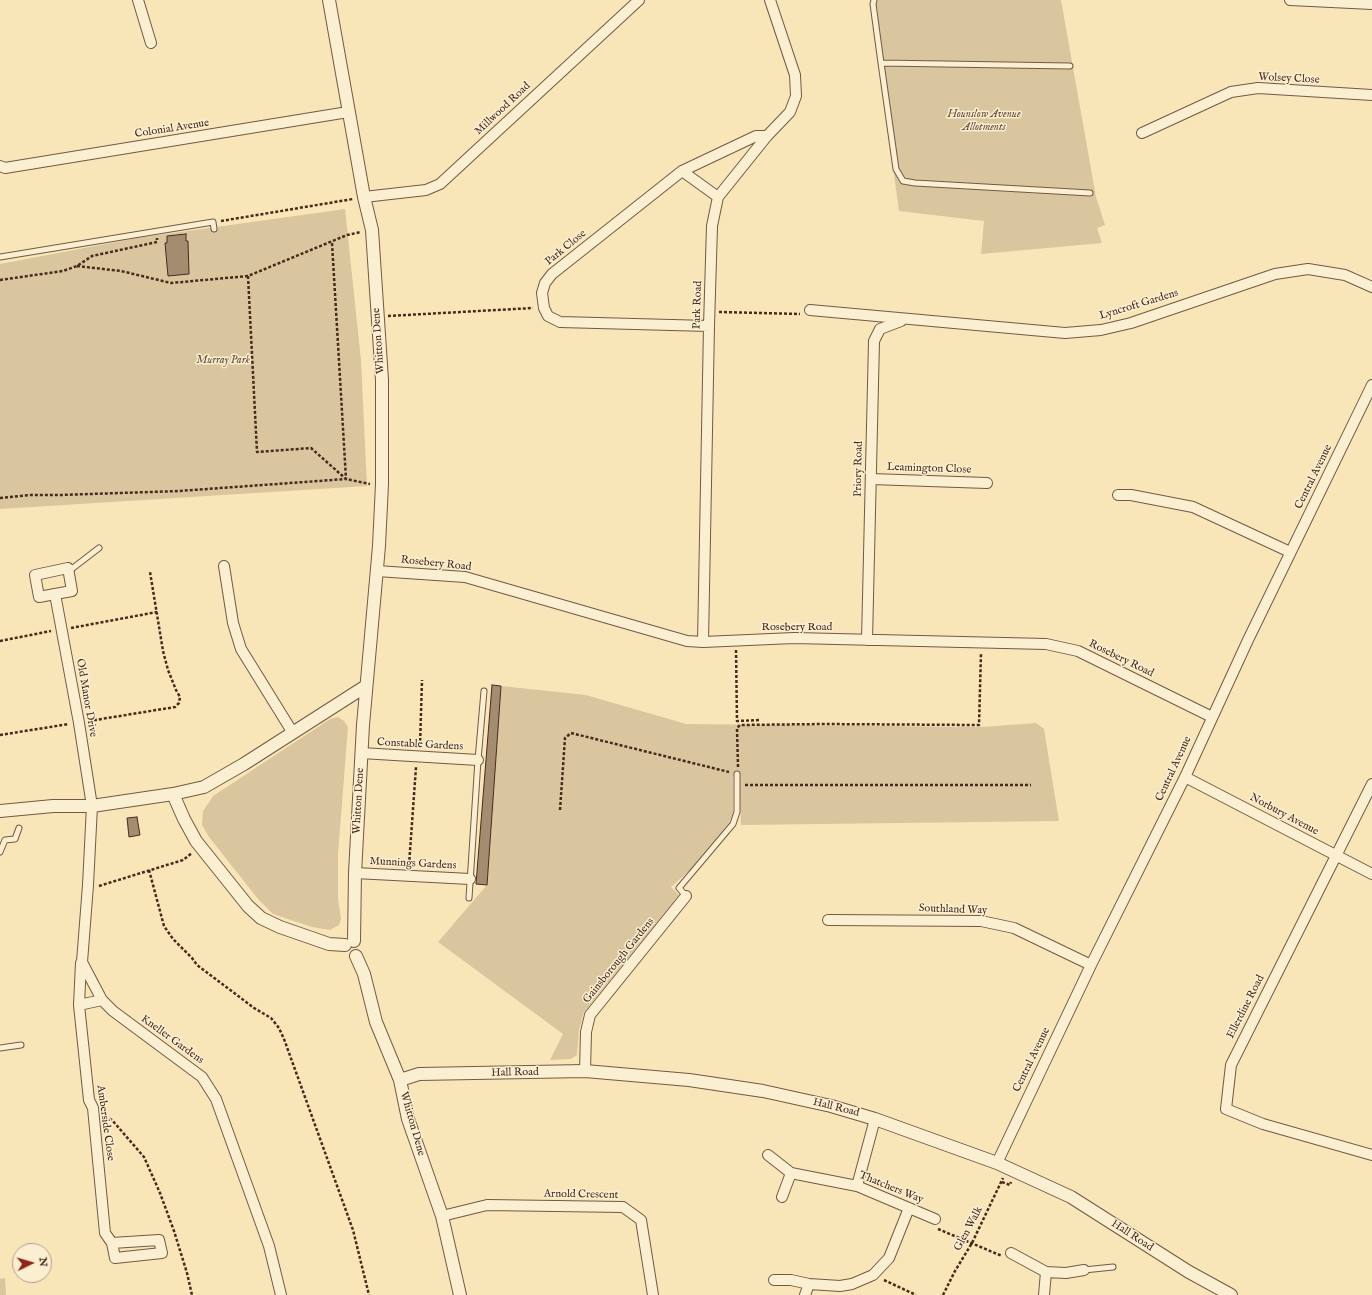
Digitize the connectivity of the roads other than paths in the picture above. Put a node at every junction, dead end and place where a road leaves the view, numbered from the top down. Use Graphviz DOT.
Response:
graph roads {
  1 [pos="138,0"];
  2 [pos="329,0"];
  3 [pos="639,0"];
  4 [pos="770,0"];
  5 [pos="874,0"];
  6 [pos="1290,0"];
  7 [pos="1372,4"];
  8 [pos="150,43"];
  9 [pos="881,63"];
  10 [pos="1070,66"];
  11 [pos="1372,95"];
  12 [pos="348,112"];
  13 [pos="1142,134"];
  14 [pos="767,136"];
  15 [pos="0,166"];
  16 [pos="682,171"];
  17 [pos="1090,193"];
  18 [pos="364,197"];
  19 [pos="718,197"];
  20 [pos="214,229"];
  21 [pos="0,257"];
  22 [pos="1372,286"];
  23 [pos="810,310"];
  24 [pos="907,319"];
  25 [pos="709,326"];
  26 [pos="1372,385"];
  27 [pos="871,479"];
  28 [pos="987,482"];
  29 [pos="1118,495"];
  30 [pos="99,548"];
  31 [pos="1290,552"];
  32 [pos="224,566"];
  33 [pos="69,571"];
  34 [pos="376,571"];
  35 [pos="55,594"];
  36 [pos="867,640"];
  37 [pos="703,642"];
  38 [pos="366,686"];
  39 [pos="484,691"];
  40 [pos="1212,717"];
  41 [pos="294,733"];
  42 [pos="361,753"];
  43 [pos="478,760"];
  44 [pos="736,774"];
  45 [pos="1185,777"];
  46 [pos="1372,784"];
  47 [pos="173,794"];
  48 [pos="92,806"];
  49 [pos="0,811"];
  50 [pos="19,828"];
  51 [pos="2,840"];
  52 [pos="0,852"];
  53 [pos="1336,856"];
  54 [pos="355,873"];
  55 [pos="1372,874"];
  56 [pos="470,879"];
  57 [pos="686,896"];
  58 [pos="469,898"];
  59 [pos="828,920"];
  60 [pos="350,943"];
  61 [pos="82,962"];
  62 [pos="1091,964"];
  63 [pos="102,1000"];
  64 [pos="79,1004"];
  65 [pos="21,1046"];
  66 [pos="0,1048"];
  67 [pos="585,1071"];
  68 [pos="400,1080"];
  69 [pos="876,1119"];
  70 [pos="768,1155"];
  71 [pos="1372,1156"];
  72 [pos="1002,1166"];
  73 [pos="790,1173"];
  74 [pos="857,1186"];
  75 [pos="782,1197"];
  76 [pos="909,1208"];
  77 [pos="442,1216"];
  78 [pos="935,1219"];
  79 [pos="112,1243"];
  80 [pos="1011,1253"];
  81 [pos="1113,1267"];
  82 [pos="1084,1270"];
  83 [pos="1046,1272"];
  84 [pos="774,1280"];
  85 [pos="809,1284"];
  86 [pos="282,1295"];
  87 [pos="460,1295"];
  88 [pos="653,1295"];
  89 [pos="805,1295"];
  90 [pos="1044,1295"];
  91 [pos="1231,1295"];
  1 -- 8 [label="street"];
  2 -- 12 [label="street, Whitton Dene"];
  3 -- 18 [label="street, Millwood Road"];
  4 -- 14 [label="street, Park Road"];
  5 -- 9 [label="lane"];
  6 -- 7 [label="street"];
  9 -- 10 [label="lane"];
  9 -- 17 [label="lane"];
  11 -- 13 [label="street, Wolsey Close"];
  12 -- 15 [label="street, Colonial Avenue"];
  12 -- 18 [label="street, Whitton Dene"];
  14 -- 16 [label="street, Park Close"];
  14 -- 19 [label="street, Park Road"];
  16 -- 19 [label="street"];
  16 -- 25 [label="street, Park Close"];
  18 -- 34 [label="street, Whitton Dene"];
  19 -- 25 [label="street, Park Road"];
  20 -- 21 [label="lane"];
  22 -- 24 [label="street, Lyncroft Gardens"];
  23 -- 24 [label="street, Lyncroft Gardens"];
  24 -- 27 [label="street, Priory Road"];
  25 -- 37 [label="street, Park Road"];
  26 -- 31 [label="street, Central Avenue"];
  27 -- 28 [label="street, Leamington Close"];
  27 -- 36 [label="street, Priory Road"];
  29 -- 31 [label="street"];
  30 -- 33 [label="lane"];
  31 -- 40 [label="street, Central Avenue"];
  32 -- 41 [label="street"];
  33 -- 35 [label="street"];
  33 -- 35 [label="street"];
  34 -- 37 [label="street, Rosebery Road"];
  34 -- 38 [label="street, Whitton Dene"];
  35 -- 48 [label="street, Old Manor Drive"];
  36 -- 37 [label="street, Rosebery Road"];
  36 -- 40 [label="street, Rosebery Road"];
  38 -- 41 [label="street"];
  38 -- 42 [label="street, Whitton Dene"];
  39 -- 43 [label="lane"];
  40 -- 45 [label="street, Central Avenue"];
  41 -- 47 [label="street"];
  42 -- 43 [label="street, Constable Gardens"];
  42 -- 54 [label="street, Whitton Dene"];
  43 -- 56 [label="lane"];
  44 -- 57 [label="lane"];
  45 -- 53 [label="street, Norbury Avenue"];
  45 -- 62 [label="street, Central Avenue"];
  46 -- 53 [label="street, Ellerdine Road"];
  47 -- 48 [label="street"];
  47 -- 60 [label="street"];
  48 -- 49 [label="street"];
  48 -- 61 [label="street"];
  50 -- 51 [label="lane"];
  51 -- 52 [label="lane"];
  53 -- 55 [label="street, Norbury Avenue"];
  53 -- 71 [label="street, Ellerdine Road"];
  54 -- 56 [label="street, Munnings Gardens"];
  54 -- 60 [label="street, Whitton Dene"];
  56 -- 58 [label="lane"];
  57 -- 67 [label="street, Gainsborough Gardens"];
  59 -- 62 [label="street, Southland Way"];
  60 -- 68 [label="street, Whitton Dene"];
  61 -- 63 [label="street, Kneller Gardens"];
  61 -- 64 [label="street, Amberside Close"];
  62 -- 72 [label="street, Central Avenue"];
  63 -- 64 [label="street"];
  63 -- 86 [label="street, Kneller Gardens"];
  64 -- 79 [label="street, Amberside Close"];
  65 -- 66 [label="lane"];
  67 -- 68 [label="street, Hall Road"];
  67 -- 69 [label="street, Hall Road"];
  68 -- 77 [label="street, Whitton Dene"];
  69 -- 72 [label="street, Hall Road"];
  69 -- 74 [label="street"];
  70 -- 73 [label="street, Thatchers Way"];
  72 -- 91 [label="street, Hall Road"];
  73 -- 74 [label="street, Thatchers Way"];
  73 -- 75 [label="street"];
  74 -- 76 [label="street, Thatchers Way"];
  76 -- 78 [label="street, Thatchers Way"];
  76 -- 85 [label="street"];
  77 -- 87 [label="street, Whitton Dene"];
  77 -- 88 [label="street, Arnold Crescent"];
  80 -- 83 [label="street"];
  81 -- 82 [label="lane"];
  82 -- 83 [label="street"];
  83 -- 90 [label="street"];
  84 -- 85 [label="street"];
  85 -- 89 [label="street"];
}
